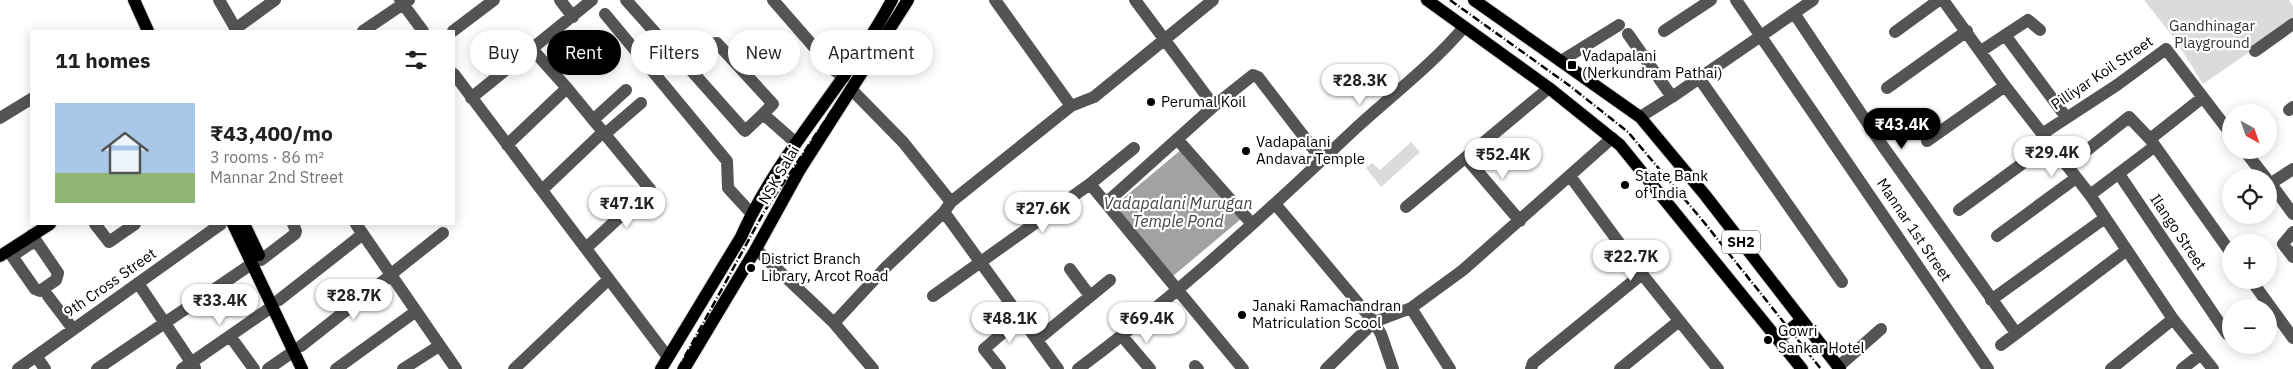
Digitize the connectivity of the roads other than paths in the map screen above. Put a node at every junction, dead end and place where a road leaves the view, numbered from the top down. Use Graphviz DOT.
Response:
graph roads {
  1 [pos="134,0"];
  2 [pos="142,0"];
  3 [pos="219,0"];
  4 [pos="275,0"];
  5 [pos="494,0"];
  6 [pos="560,0"];
  7 [pos="592,0"];
  8 [pos="626,0"];
  9 [pos="773,0"];
  10 [pos="892,0"];
  11 [pos="908,0"];
  12 [pos="994,0"];
  13 [pos="1136,0"];
  14 [pos="1213,0"];
  15 [pos="1428,0"];
  16 [pos="1474,0"];
  17 [pos="1712,0"];
  18 [pos="1736,0"];
  19 [pos="1813,0"];
  20 [pos="1939,0"];
  21 [pos="1943,0"];
  22 [pos="404,2"];
  23 [pos="1794,13"];
  24 [pos="605,14"];
  25 [pos="573,17"];
  26 [pos="2293,24"];
  27 [pos="1464,27"];
  28 [pos="148,30"];
  29 [pos="148,30"];
  30 [pos="236,30"];
  31 [pos="364,30"];
  32 [pos="422,30"];
  33 [pos="454,30"];
  34 [pos="652,30"];
  35 [pos="2040,30"];
  36 [pos="1664,31"];
  37 [pos="1967,31"];
  38 [pos="1895,32"];
  39 [pos="2006,35"];
  40 [pos="1762,36"];
  41 [pos="1164,40"];
  42 [pos="537,47"];
  43 [pos="1981,51"];
  44 [pos="2256,51"];
  45 [pos="537,54"];
  46 [pos="1561,61"];
  47 [pos="455,75"];
  48 [pos="501,75"];
  49 [pos="844,77"];
  50 [pos="1699,78"];
  51 [pos="2005,86"];
  52 [pos="567,88"];
  53 [pos="1549,88"];
  54 [pos="1888,88"];
  55 [pos="851,89"];
  56 [pos="626,90"];
  57 [pos="1672,97"];
  58 [pos="471,98"];
  59 [pos="2202,98"];
  60 [pos="30,100"];
  61 [pos="641,103"];
  62 [pos="1071,106"];
  63 [pos="1214,106"];
  64 [pos="763,114"];
  65 [pos="1640,117"];
  66 [pos="2066,117"];
  67 [pos="0,118"];
  68 [pos="593,120"];
  69 [pos="2222,123"];
  70 [pos="604,133"];
  71 [pos="1612,138"];
  72 [pos="1177,139"];
  73 [pos="2045,139"];
  74 [pos="1927,141"];
  75 [pos="796,143"];
  76 [pos="2152,143"];
  77 [pos="507,145"];
  78 [pos="1134,148"];
  79 [pos="1466,158"];
  80 [pos="2251,159"];
  81 [pos="1322,160"];
  82 [pos="2066,166"];
  83 [pos="2259,169"];
  84 [pos="2293,169"];
  85 [pos="2119,174"];
  86 [pos="1570,176"];
  87 [pos="2277,177"];
  88 [pos="2076,178"];
  89 [pos="1090,184"];
  90 [pos="542,190"];
  91 [pos="2277,193"];
  92 [pos="763,195"];
  93 [pos="2090,195"];
  94 [pos="1106,203"];
  95 [pos="1276,205"];
  96 [pos="780,207"];
  97 [pos="948,207"];
  98 [pos="1406,207"];
  99 [pos="1959,210"];
  100 [pos="751,213"];
  101 [pos="2293,214"];
  102 [pos="2105,218"];
  103 [pos="1520,221"];
  104 [pos="1252,224"];
  105 [pos="49,225"];
  106 [pos="96,225"];
  107 [pos="134,225"];
  108 [pos="220,225"];
  109 [pos="234,225"];
  110 [pos="244,225"];
  111 [pos="294,225"];
  112 [pos="360,229"];
  113 [pos="2293,232"];
  114 [pos="444,233"];
  115 [pos="1997,236"];
  116 [pos="2222,240"];
  117 [pos="586,248"];
  118 [pos="756,249"];
  119 [pos="2127,250"];
  120 [pos="0,256"];
  121 [pos="2293,257"];
  122 [pos="980,260"];
  123 [pos="257,262"];
  124 [pos="1070,269"];
  125 [pos="1642,274"];
  126 [pos="390,275"];
  127 [pos="609,278"];
  128 [pos="1110,280"];
  129 [pos="1842,282"];
  130 [pos="138,283"];
  131 [pos="1176,289"];
  132 [pos="2258,289"];
  133 [pos="48,296"];
  134 [pos="934,296"];
  135 [pos="1090,296"];
  136 [pos="1991,300"];
  137 [pos="276,303"];
  138 [pos="1411,308"];
  139 [pos="415,312"];
  140 [pos="1020,318"];
  141 [pos="2173,319"];
  142 [pos="1802,320"];
  143 [pos="1679,321"];
  144 [pos="1374,322"];
  145 [pos="163,323"];
  146 [pos="834,323"];
  147 [pos="2222,327"];
  148 [pos="73,329"];
  149 [pos="1880,329"];
  150 [pos="2016,333"];
  151 [pos="230,336"];
  152 [pos="1122,336"];
  153 [pos="2293,338"];
  154 [pos="1778,339"];
  155 [pos="1037,340"];
  156 [pos="439,346"];
  157 [pos="2001,346"];
  158 [pos="298,349"];
  159 [pos="2201,354"];
  160 [pos="36,356"];
  161 [pos="668,356"];
  162 [pos="190,367"];
  163 [pos="1839,368"];
  164 [pos="18,369"];
  165 [pos="45,369"];
  166 [pos="97,369"];
  167 [pos="254,369"];
  168 [pos="268,369"];
  169 [pos="302,369"];
  170 [pos="311,369"];
  171 [pos="336,369"];
  172 [pos="403,369"];
  173 [pos="456,369"];
  174 [pos="514,369"];
  175 [pos="661,369"];
  176 [pos="684,369"];
  177 [pos="873,369"];
  178 [pos="1000,369"];
  179 [pos="1058,369"];
  180 [pos="1078,369"];
  181 [pos="1150,369"];
  182 [pos="1242,369"];
  183 [pos="1326,369"];
  184 [pos="1393,369"];
  185 [pos="1450,369"];
  186 [pos="1531,369"];
  187 [pos="1620,369"];
  188 [pos="1718,369"];
  189 [pos="1802,369"];
  190 [pos="1988,369"];
  191 [pos="2111,369"];
  192 [pos="2182,369"];
  193 [pos="2212,369"];
  1 -- 28 [label="main road"];
  2 -- 29 [label="main road"];
  3 -- 30 [label="street"];
  4 -- 30 [label="street"];
  5 -- 33 [label="street"];
  6 -- 25 [label="street"];
  7 -- 25 [label="street"];
  8 -- 34 [label="street"];
  9 -- 49 [label="street"];
  10 -- 49 [label="main road"];
  11 -- 55 [label="main road, NSK Salai"];
  12 -- 62 [label="street"];
  13 -- 41 [label="street"];
  14 -- 41 [label="street"];
  15 -- 27 [label="main road, SH2"];
  16 -- 46 [label="main road, SH2"];
  17 -- 36 [label="street"];
  18 -- 40 [label="street, Mannar 1st Street"];
  19 -- 23 [label="street"];
  20 -- 38 [label="street"];
  21 -- 37 [label="street"];
  22 -- 31 [label="street"];
  22 -- 32 [label="street"];
  23 -- 40 [label="street"];
  23 -- 136 [label="street"];
  24 -- 100 [label="street"];
  25 -- 42 [label="street"];
  26 -- 44 [label="street"];
  27 -- 53 [label="main road, SH2"];
  27 -- 81 [label="street"];
  35 -- 39 [label="street"];
  37 -- 43 [label="street"];
  37 -- 54 [label="street"];
  39 -- 43 [label="street"];
  39 -- 66 [label="street"];
  40 -- 50 [label="street"];
  40 -- 190 [label="street, Mannar 1st Street"];
  41 -- 62 [label="street"];
  41 -- 63 [label="street"];
  43 -- 51 [label="street"];
  45 -- 52 [label="street"];
  46 -- 57 [label="street"];
  46 -- 65 [label="main road, SH2"];
  47 -- 58 [label="street"];
  48 -- 58 [label="street"];
  49 -- 75 [label="main road"];
  50 -- 57 [label="street"];
  50 -- 129 [label="street"];
  51 -- 73 [label="street"];
  51 -- 74 [label="street"];
  52 -- 68 [label="street"];
  52 -- 77 [label="street"];
  53 -- 71 [label="main road, SH2"];
  53 -- 79 [label="street"];
  55 -- 96 [label="main road, NSK Salai"];
  55 -- 97 [label="street"];
  56 -- 68 [label="street"];
  57 -- 65 [label="street"];
  58 -- 77 [label="street"];
  59 -- 66 [label="street, Pilliyar Koil Street"];
  59 -- 69 [label="street, Pilliyar Koil Street"];
  59 -- 76 [label="street"];
  60 -- 67 [label="street"];
  61 -- 70 [label="street"];
  62 -- 97 [label="street"];
  63 -- 72 [label="street"];
  63 -- 81 [label="street"];
  64 -- 64 [label="street"];
  64 -- 75 [label="street"];
  65 -- 142 [label="main road, SH2"];
  66 -- 73 [label="street, Pilliyar Koil Street"];
  68 -- 70 [label="street"];
  70 -- 90 [label="street"];
  70 -- 117 [label="street"];
  71 -- 86 [label="street"];
  71 -- 154 [label="main road, SH2"];
  72 -- 94 [label="street"];
  72 -- 104 [label="street"];
  73 -- 82 [label="street"];
  73 -- 99 [label="street, Pilliyar Koil Street"];
  75 -- 92 [label="main road"];
  76 -- 82 [label="street"];
  76 -- 85 [label="street"];
  76 -- 116 [label="street"];
  77 -- 90 [label="street"];
  78 -- 89 [label="street"];
  79 -- 98 [label="street"];
  79 -- 103 [label="street"];
  80 -- 83 [label="street"];
  81 -- 95 [label="street"];
  82 -- 88 [label="street"];
  84 -- 87 [label="street"];
  85 -- 93 [label="street"];
  85 -- 147 [label="street, Ilango Street"];
  86 -- 103 [label="street"];
  86 -- 125 [label="street"];
  88 -- 93 [label="street"];
  88 -- 115 [label="street"];
  89 -- 94 [label="street"];
  89 -- 122 [label="street"];
  90 -- 117 [label="street"];
  91 -- 101 [label="street"];
  92 -- 96 [label="main road"];
  92 -- 100 [label="main road"];
  93 -- 102 [label="street"];
  94 -- 131 [label="street"];
  95 -- 104 [label="street"];
  95 -- 144 [label="street"];
  96 -- 118 [label="main road, NSK Salai"];
  97 -- 122 [label="street"];
  97 -- 146 [label="street"];
  100 -- 161 [label="main road"];
  102 -- 119 [label="street"];
  102 -- 136 [label="street"];
  103 -- 138 [label="street"];
  104 -- 131 [label="street"];
  105 -- 120 [label="main road"];
  106 -- 107 [label="street"];
  108 -- 130 [label="street, 9th Cross Street"];
  109 -- 123 [label="main road"];
  110 -- 123 [label="main road"];
  111 -- 123 [label="street"];
  112 -- 126 [label="street"];
  112 -- 137 [label="street"];
  113 -- 121 [label="street"];
  114 -- 126 [label="street"];
  117 -- 127 [label="street"];
  118 -- 146 [label="street"];
  118 -- 176 [label="main road, NSK Salai"];
  119 -- 141 [label="street"];
  119 -- 150 [label="street"];
  122 -- 134 [label="street"];
  122 -- 140 [label="street"];
  123 -- 137 [label="main road"];
  123 -- 145 [label="street"];
  124 -- 135 [label="street"];
  125 -- 143 [label="street"];
  125 -- 186 [label="street"];
  126 -- 139 [label="street"];
  126 -- 158 [label="street"];
  127 -- 161 [label="street"];
  127 -- 174 [label="street"];
  128 -- 135 [label="street"];
  130 -- 145 [label="street"];
  130 -- 148 [label="street, 9th Cross Street"];
  131 -- 152 [label="street"];
  131 -- 182 [label="street"];
  132 -- 153 [label="street"];
  133 -- 148 [label="street"];
  135 -- 155 [label="street"];
  136 -- 150 [label="street"];
  137 -- 151 [label="street"];
  137 -- 158 [label="main road"];
  138 -- 144 [label="street"];
  138 -- 185 [label="street"];
  139 -- 156 [label="street"];
  139 -- 171 [label="street"];
  140 -- 155 [label="street"];
  140 -- 178 [label="street"];
  141 -- 159 [label="street"];
  141 -- 191 [label="street"];
  142 -- 154 [label="main road"];
  142 -- 163 [label="main road, SH2"];
  143 -- 187 [label="street"];
  143 -- 188 [label="street"];
  144 -- 183 [label="street"];
  144 -- 184 [label="street"];
  145 -- 162 [label="street"];
  145 -- 166 [label="street"];
  146 -- 177 [label="street"];
  148 -- 160 [label="street, 9th Cross Street"];
  149 -- 163 [label="street"];
  150 -- 157 [label="street"];
  151 -- 162 [label="street"];
  151 -- 167 [label="street"];
  152 -- 180 [label="street"];
  152 -- 181 [label="street"];
  154 -- 189 [label="main road, SH2"];
  155 -- 179 [label="street"];
  156 -- 172 [label="street"];
  156 -- 173 [label="street"];
  158 -- 168 [label="street"];
  158 -- 169 [label="main road"];
  158 -- 170 [label="main road"];
  159 -- 192 [label="street"];
  159 -- 193 [label="street"];
  160 -- 164 [label="street, 9th Cross Street"];
  160 -- 165 [label="street"];
  161 -- 175 [label="main road"];
}
